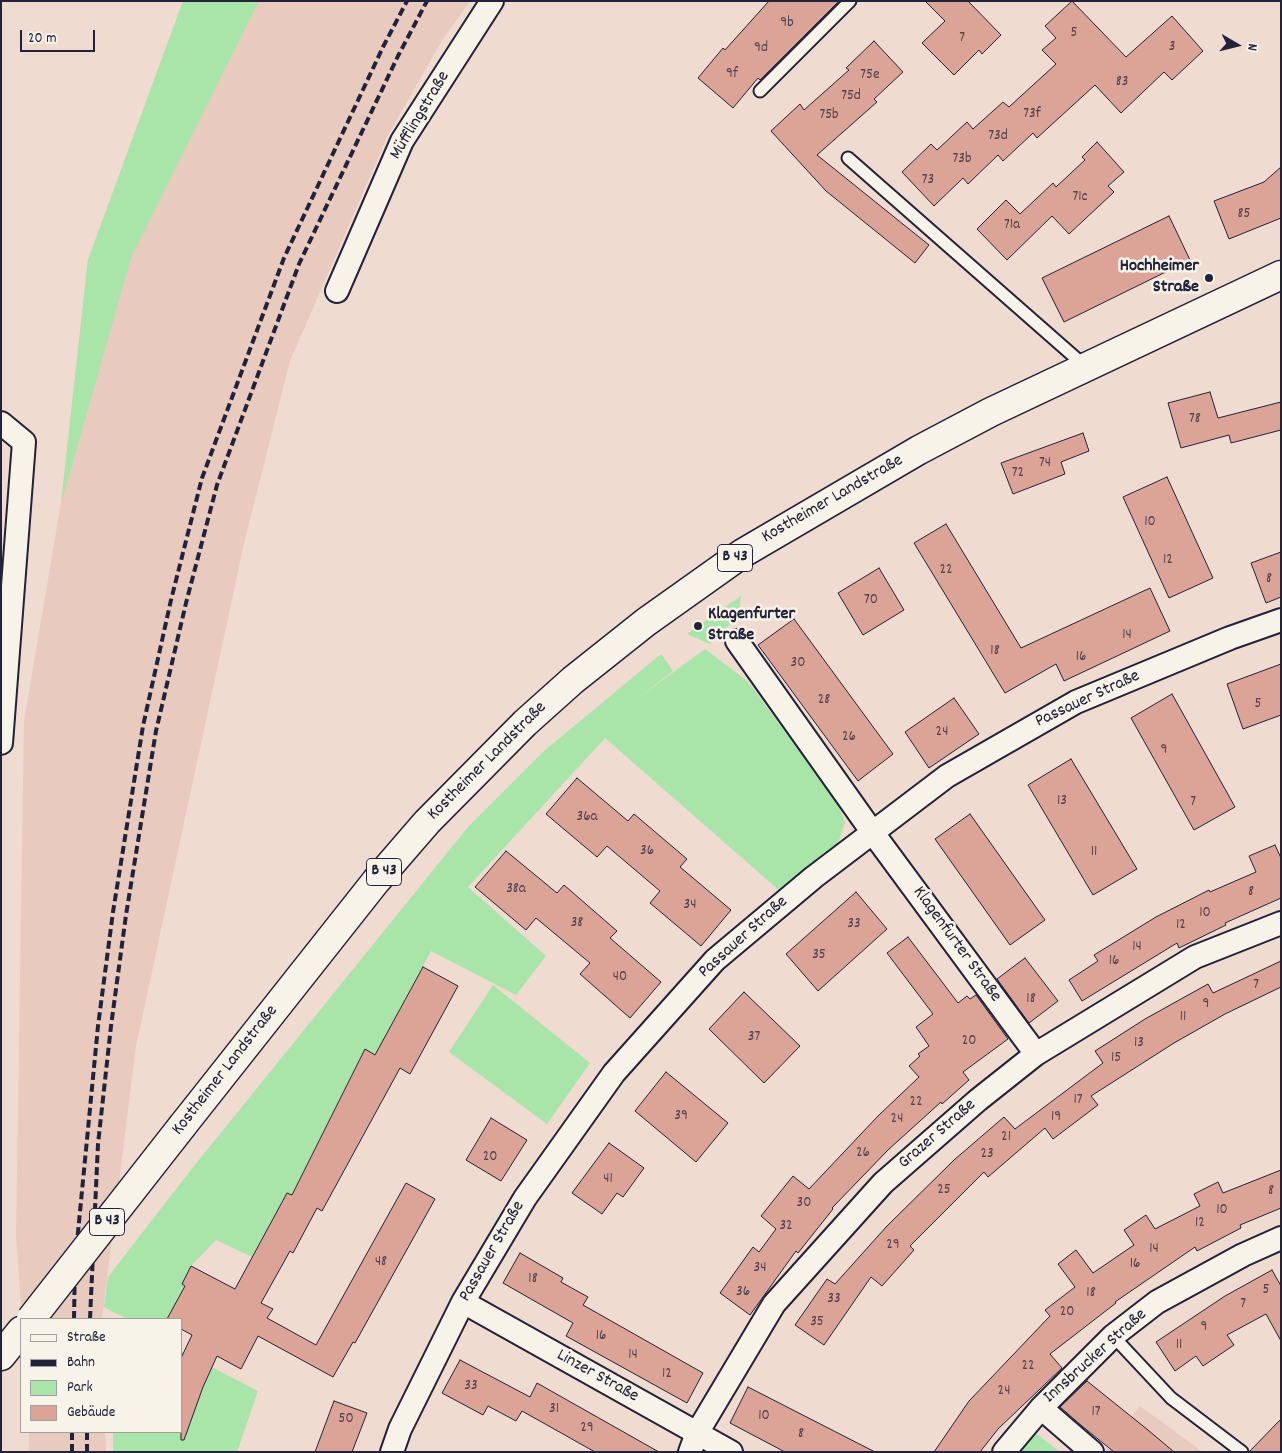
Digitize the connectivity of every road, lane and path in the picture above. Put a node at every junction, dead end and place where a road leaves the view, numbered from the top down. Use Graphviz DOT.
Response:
graph roads {
  1 [pos="492,1"];
  2 [pos="850,1"];
  3 [pos="760,91"];
  4 [pos="848,158"];
  5 [pos="1281,275"];
  6 [pos="337,291"];
  7 [pos="1086,367"];
  8 [pos="1,423"];
  9 [pos="1281,620"];
  10 [pos="737,641"];
  11 [pos="4,665"];
  12 [pos="1,742"];
  13 [pos="873,833"];
  14 [pos="1281,923"];
  15 [pos="1036,1054"];
  16 [pos="1281,1238"];
  17 [pos="463,1302"];
  18 [pos="31,1318"];
  19 [pos="20,1332"];
  20 [pos="1113,1336"];
  21 [pos="1,1356"];
  22 [pos="1041,1408"];
  23 [pos="694,1443"];
  24 [pos="392,1452"];
  25 [pos="731,1452"];
  26 [pos="1004,1452"];
  27 [pos="1092,1452"];
  28 [pos="1242,1452"];
  1 -- 6 [label="street, Müfflingstraße"];
  2 -- 3 [label="lane"];
  4 -- 7 [label="lane"];
  5 -- 7 [label="main road, Kostheimer Landstraße / B 43"];
  7 -- 18 [label="main road, Kostheimer Landstraße / B 43, bridge"];
  8 -- 11 [label="street"];
  9 -- 13 [label="street, Passauer Straße"];
  10 -- 13 [label="street, Klagenfurter Straße"];
  11 -- 12 [label="street"];
  13 -- 15 [label="street, Klagenfurter Straße"];
  13 -- 17 [label="street, Passauer Straße"];
  14 -- 15 [label="street, Grazer Straße"];
  15 -- 23 [label="street, Grazer Straße"];
  16 -- 20 [label="street, Innsbrucker Straße"];
  17 -- 23 [label="street, Linzer Straße"];
  17 -- 24 [label="street, Passauer Straße"];
  19 -- 21 [label="main road"];
  20 -- 22 [label="street, Innsbrucker Straße"];
  20 -- 28 [label="lane"];
  22 -- 26 [label="street, Innsbrucker Straße"];
  22 -- 27 [label="street"];
  23 -- 25 [label="street, Linzer Straße"];
}
